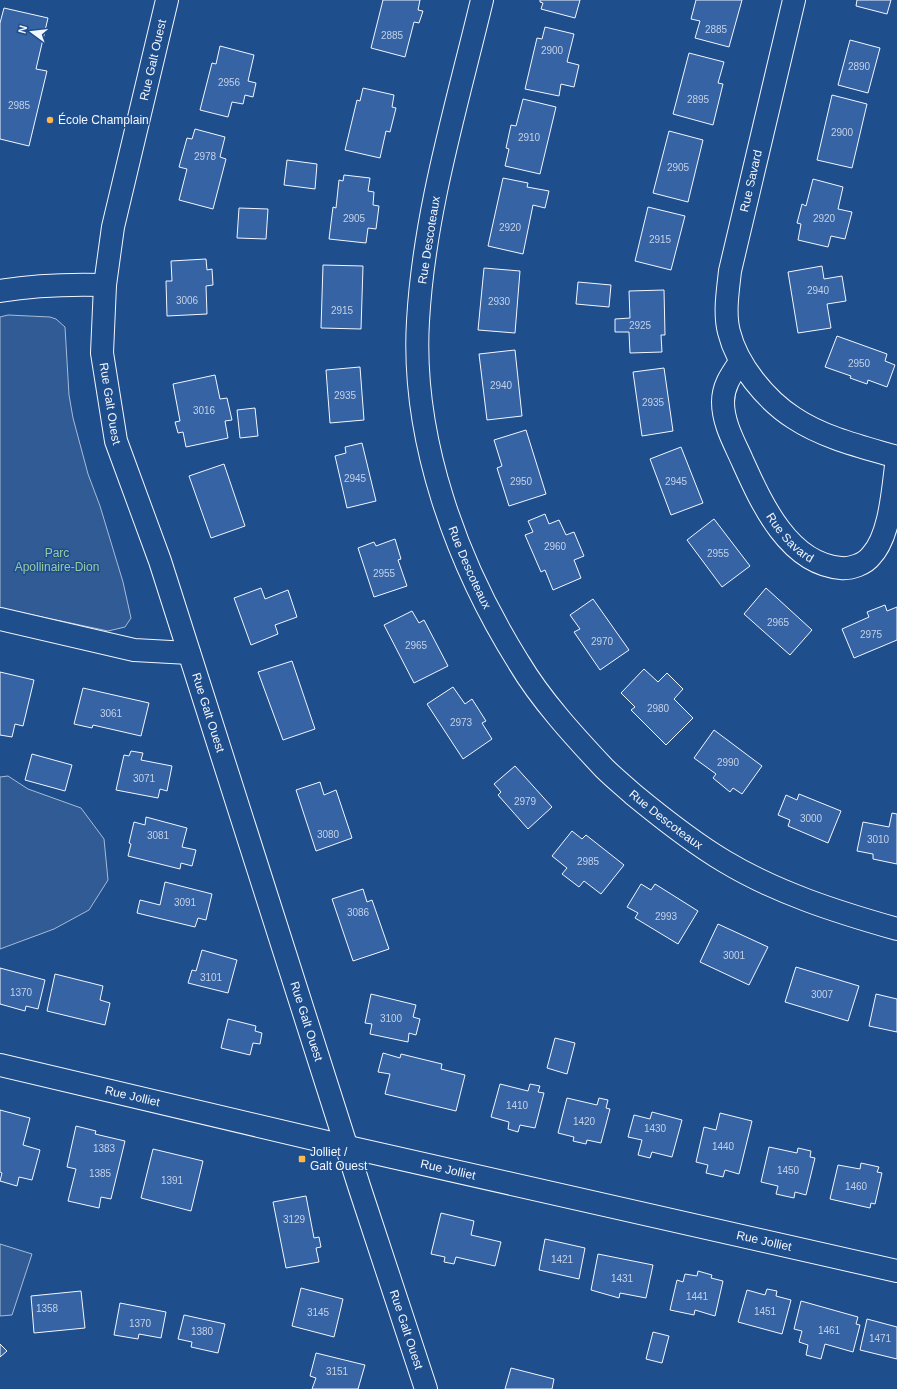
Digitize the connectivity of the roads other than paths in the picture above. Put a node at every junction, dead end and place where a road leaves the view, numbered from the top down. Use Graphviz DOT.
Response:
graph roads {
  1 [pos="167,0"];
  2 [pos="482,0"];
  3 [pos="794,0"];
  4 [pos="105,285"];
  5 [pos="0,291"];
  6 [pos="740,362"];
  7 [pos="897,457"];
  8 [pos="0,618"];
  9 [pos="189,653"];
  10 [pos="897,929"];
  11 [pos="0,1065"];
  12 [pos="348,1147"];
  13 [pos="897,1271"];
  14 [pos="426,1389"];
  1 -- 4 [label="street, Rue Galt Ouest"];
  2 -- 10 [label="street, Rue Descoteaux"];
  3 -- 6 [label="street, Rue Savard"];
  4 -- 5 [label="street"];
  4 -- 9 [label="street, Rue Galt Ouest"];
  6 -- 7 [label="street, Rue Savard"];
  6 -- 7 [label="street, Rue Savard"];
  8 -- 9 [label="street"];
  9 -- 12 [label="street, Rue Galt Ouest"];
  11 -- 12 [label="street, Rue Jolliet"];
  12 -- 13 [label="street, Rue Jolliet"];
  12 -- 14 [label="street, Rue Galt Ouest"];
}
